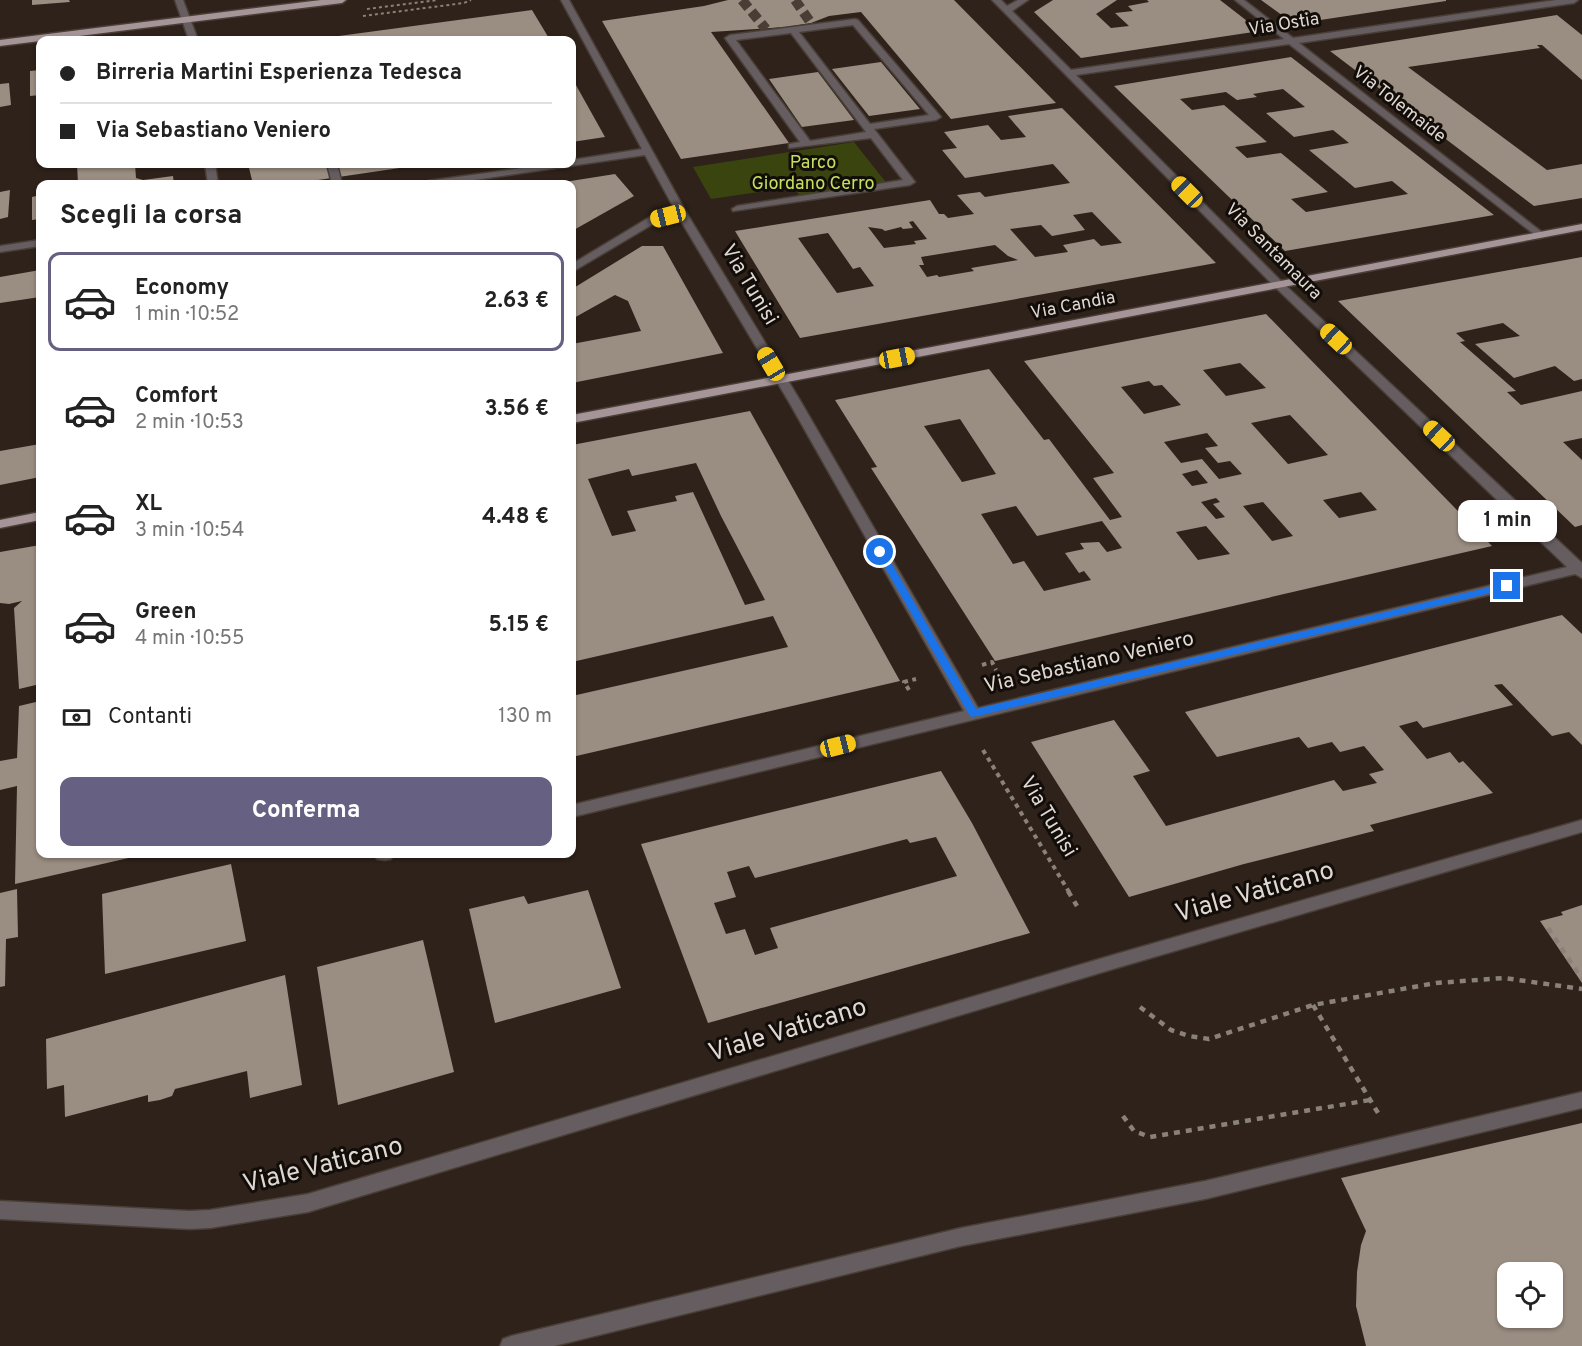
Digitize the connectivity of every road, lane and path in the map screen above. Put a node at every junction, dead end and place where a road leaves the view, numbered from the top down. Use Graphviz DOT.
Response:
graph roads {
  1 [pos="179,0"];
  2 [pos="342,0"];
  3 [pos="565,0"];
  4 [pos="996,0"];
  5 [pos="1024,0"];
  6 [pos="1239,0"];
  7 [pos="1574,0"];
  8 [pos="1006,10"];
  9 [pos="185,20"];
  10 [pos="793,30"];
  11 [pos="56,36"];
  12 [pos="193,36"];
  13 [pos="36,39"];
  14 [pos="1290,40"];
  15 [pos="0,43"];
  16 [pos="1070,74"];
  17 [pos="871,131"];
  18 [pos="807,144"];
  19 [pos="793,146"];
  20 [pos="649,151"];
  21 [pos="576,162"];
  22 [pos="536,168"];
  23 [pos="455,180"];
  24 [pos="737,209"];
  25 [pos="681,212"];
  26 [pos="1582,227"];
  27 [pos="1539,235"];
  28 [pos="36,244"];
  29 [pos="0,249"];
  30 [pos="576,267"];
  31 [pos="1279,285"];
  32 [pos="781,380"];
  33 [pos="576,418"];
  34 [pos="36,517"];
  35 [pos="0,524"];
  36 [pos="1581,570"];
  37 [pos="982,665"];
  38 [pos="996,670"];
  39 [pos="916,680"];
  40 [pos="909,690"];
  41 [pos="973,713"];
  42 [pos="983,750"];
  43 [pos="576,810"];
  44 [pos="1582,826"];
  45 [pos="1077,906"];
  46 [pos="1548,928"];
  47 [pos="1582,979"];
  48 [pos="1582,989"];
  49 [pos="1312,1005"];
  50 [pos="1140,1007"];
  51 [pos="1370,1100"];
  52 [pos="1582,1100"];
  53 [pos="1378,1113"];
  54 [pos="1123,1116"];
  55 [pos="0,1210"];
  56 [pos="511,1346"];
  1 -- 9 [label="street"];
  2 -- 9 [label="main road"];
  3 -- 20 [label="street, Via Tunisi"];
  4 -- 8 [label="street, Via Santamaura"];
  5 -- 8 [label="street"];
  6 -- 14 [label="street, Via Tolemaide"];
  7 -- 14 [label="street, Via Ostia"];
  8 -- 16 [label="street, Via Santamaura"];
  9 -- 11 [label="main road"];
  9 -- 12 [label="street"];
  10 -- 17 [label="street"];
  10 -- 17 [label="street"];
  10 -- 18 [label="street"];
  13 -- 15 [label="main road"];
  14 -- 16 [label="street, Via Ostia"];
  14 -- 27 [label="street, Via Tolemaide"];
  16 -- 31 [label="street, Via Santamaura"];
  17 -- 18 [label="street"];
  17 -- 24 [label="street"];
  18 -- 19 [label="street"];
  20 -- 21 [label="street"];
  20 -- 25 [label="street, Via Tunisi"];
  22 -- 23 [label="street"];
  25 -- 30 [label="street"];
  25 -- 32 [label="street, Via Tunisi"];
  26 -- 27 [label="main road, Via Candia"];
  27 -- 31 [label="main road, Via Candia"];
  28 -- 29 [label="street"];
  31 -- 32 [label="main road, Via Candia"];
  31 -- 36 [label="street, Via Santamaura"];
  32 -- 33 [label="main road, Via Candia"];
  32 -- 41 [label="street, Via Tunisi"];
  34 -- 35 [label="main road"];
  36 -- 41 [label="street, Via Sebastiano Veniero"];
  37 -- 38 [label="path"];
  39 -- 40 [label="path"];
  41 -- 43 [label="street, Via Sebastiano Veniero"];
  42 -- 45 [label="path, Via Tunisi"];
  44 -- 55 [label="street, Viale Vaticano"];
  46 -- 47 [label="path"];
  48 -- 49 [label="path"];
  49 -- 50 [label="path"];
  49 -- 51 [label="path"];
  51 -- 53 [label="path"];
  51 -- 54 [label="path"];
  52 -- 56 [label="street"];
}
